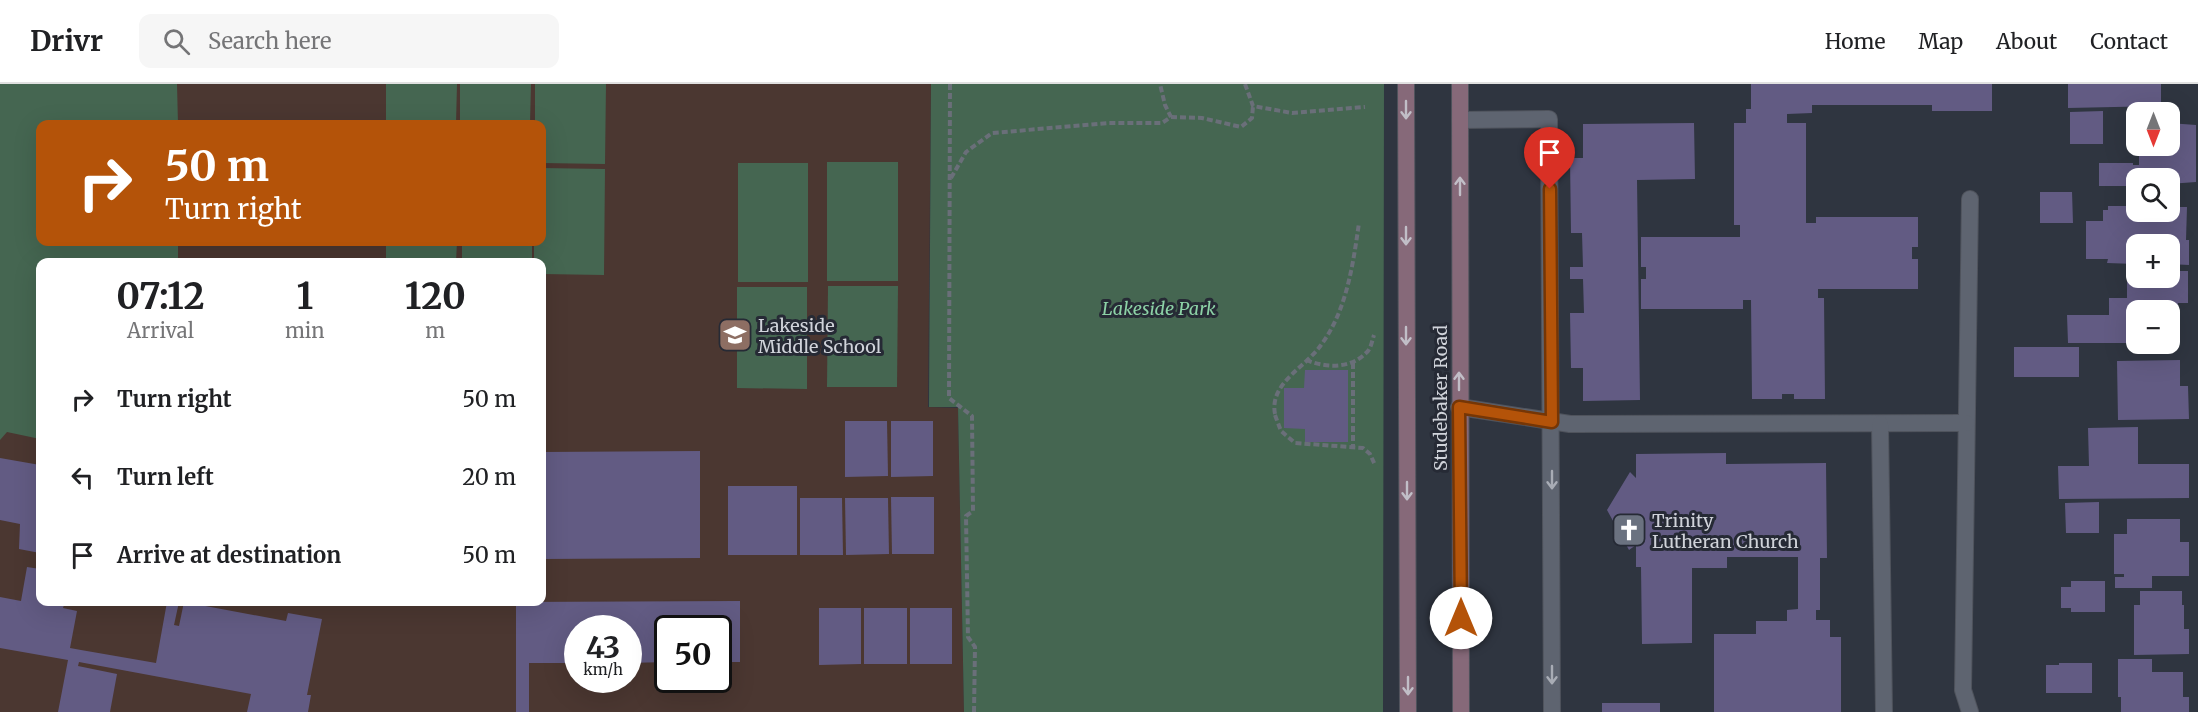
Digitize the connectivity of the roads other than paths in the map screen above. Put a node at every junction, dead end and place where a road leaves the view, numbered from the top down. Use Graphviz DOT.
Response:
graph roads {
  1 [pos="1406,84"];
  2 [pos="1460,84"];
  3 [pos="1460,120"];
  4 [pos="1970,199"];
  5 [pos="1459,407"];
  6 [pos="1552,422"];
  7 [pos="1966,423"];
  8 [pos="1880,424"];
  9 [pos="1408,712"];
  10 [pos="1461,712"];
  11 [pos="1552,712"];
  12 [pos="1884,712"];
  13 [pos="1970,712"];
  1 -- 9 [label="main road, Studebaker Road, one-way"];
  2 -- 3 [label="main road, Studebaker Road"];
  5 -- 3 [label="main road, Studebaker Road, one-way"];
  3 -- 6 [label="lane"];
  4 -- 7 [label="lane"];
  5 -- 6 [label="lane"];
  5 -- 10 [label="main road, Studebaker Road"];
  6 -- 8 [label="lane"];
  6 -- 11 [label="lane, one-way"];
  7 -- 8 [label="lane"];
  7 -- 13 [label="lane"];
  8 -- 12 [label="lane"];
}
